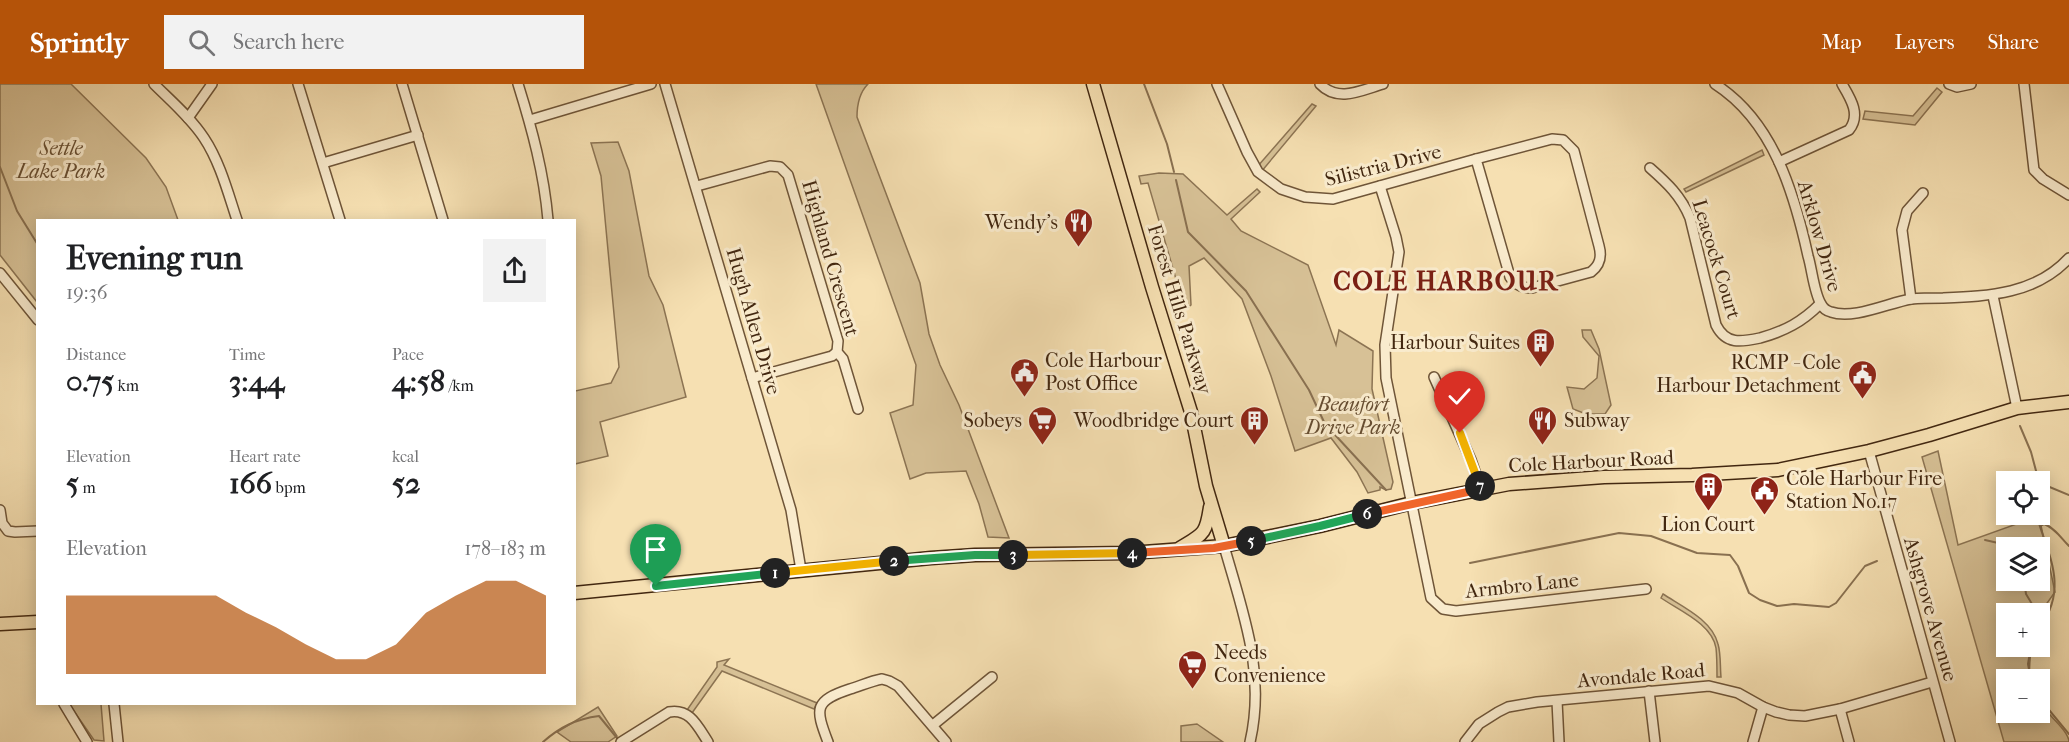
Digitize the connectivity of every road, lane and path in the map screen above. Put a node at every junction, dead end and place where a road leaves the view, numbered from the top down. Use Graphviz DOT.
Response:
graph roads {
  1 [pos="154,84"];
  2 [pos="212,84"];
  3 [pos="298,84"];
  4 [pos="402,84"];
  5 [pos="518,84"];
  6 [pos="651,84"];
  7 [pos="665,84"];
  8 [pos="1094,84"];
  9 [pos="1217,84"];
  10 [pos="1320,84"];
  11 [pos="1383,84"];
  12 [pos="1715,84"];
  13 [pos="1842,84"];
  14 [pos="1949,84"];
  15 [pos="1971,84"];
  16 [pos="2024,84"];
  17 [pos="188,118"];
  18 [pos="530,120"];
  19 [pos="418,135"];
  20 [pos="1476,159"];
  21 [pos="1779,162"];
  22 [pos="323,163"];
  23 [pos="1650,168"];
  24 [pos="697,186"];
  25 [pos="1380,186"];
  26 [pos="1923,193"];
  27 [pos="2069,195"];
  28 [pos="237,219"];
  29 [pos="340,219"];
  30 [pos="443,219"];
  31 [pos="548,219"];
  32 [pos="2069,258"];
  33 [pos="0,273"];
  34 [pos="1993,296"];
  35 [pos="1911,299"];
  36 [pos="1821,304"];
  37 [pos="36,318"];
  38 [pos="837,352"];
  39 [pos="1434,377"];
  40 [pos="752,378"];
  41 [pos="2069,402"];
  42 [pos="2017,408"];
  43 [pos="858,409"];
  44 [pos="1869,451"];
  45 [pos="1481,489"];
  46 [pos="1210,503"];
  47 [pos="1412,503"];
  48 [pos="0,510"];
  49 [pos="36,531"];
  50 [pos="1224,546"];
  51 [pos="1179,550"];
  52 [pos="801,570"];
  53 [pos="1646,589"];
  54 [pos="576,593"];
  55 [pos="36,623"];
  56 [pos="0,624"];
  57 [pos="992,676"];
  58 [pos="1932,682"];
  59 [pos="1649,691"];
  60 [pos="1557,701"];
  61 [pos="65,705"];
  62 [pos="114,705"];
  63 [pos="1763,707"];
  64 [pos="1840,709"];
  65 [pos="933,725"];
  66 [pos="87,742"];
  67 [pos="118,742"];
  68 [pos="621,742"];
  69 [pos="708,742"];
  70 [pos="828,742"];
  71 [pos="946,742"];
  72 [pos="1250,742"];
  73 [pos="1465,742"];
  74 [pos="1559,742"];
  75 [pos="1655,742"];
  76 [pos="1753,742"];
  77 [pos="1849,742"];
  78 [pos="1950,742"];
  1 -- 17 [label="street"];
  2 -- 17 [label="street"];
  3 -- 22 [label="street"];
  4 -- 19 [label="street"];
  5 -- 18 [label="street"];
  6 -- 18 [label="street"];
  7 -- 24 [label="street, Hugh Allen Drive"];
  8 -- 46 [label="main road, Forest Hills Parkway"];
  9 -- 25 [label="street, Silistria Drive"];
  10 -- 11 [label="street"];
  12 -- 21 [label="street, Arklow Drive"];
  13 -- 21 [label="street"];
  14 -- 15 [label="street"];
  16 -- 27 [label="street"];
  17 -- 28 [label="street"];
  18 -- 31 [label="street"];
  19 -- 22 [label="street"];
  19 -- 30 [label="street"];
  20 -- 20 [label="street, Silistria Drive"];
  20 -- 25 [label="street, Silistria Drive"];
  21 -- 36 [label="street, Arklow Drive"];
  22 -- 29 [label="street"];
  23 -- 36 [label="street, Leacock Court"];
  24 -- 38 [label="street, Highland Crescent"];
  24 -- 40 [label="street, Hugh Allen Drive"];
  25 -- 47 [label="street"];
  26 -- 35 [label="street"];
  32 -- 34 [label="street, Arklow Drive"];
  33 -- 37 [label="street"];
  34 -- 35 [label="street, Arklow Drive"];
  34 -- 42 [label="street"];
  35 -- 36 [label="street, Arklow Drive"];
  38 -- 40 [label="street"];
  38 -- 43 [label="street, Highland Crescent"];
  39 -- 45 [label="street"];
  40 -- 52 [label="street, Hugh Allen Drive"];
  41 -- 42 [label="main road, Cole Harbour Road"];
  42 -- 44 [label="main road, Cole Harbour Road"];
  44 -- 45 [label="main road, Cole Harbour Road"];
  44 -- 58 [label="street, Ashgrove Avenue"];
  45 -- 47 [label="main road, Cole Harbour Road"];
  46 -- 50 [label="main road, Forest Hills Parkway"];
  46 -- 51 [label="main road"];
  47 -- 50 [label="main road, Cole Harbour Road"];
  47 -- 53 [label="street, Armbro Lane"];
  48 -- 49 [label="street"];
  50 -- 51 [label="main road, Cole Harbour Road"];
  50 -- 72 [label="street"];
  51 -- 52 [label="main road, Cole Harbour Road"];
  52 -- 54 [label="main road, Cole Harbour Road"];
  55 -- 56 [label="main road"];
  57 -- 65 [label="street"];
  58 -- 64 [label="street, Avondale Road"];
  58 -- 78 [label="street, Ashgrove Avenue"];
  59 -- 60 [label="street, Avondale Road"];
  59 -- 63 [label="street, Avondale Road"];
  59 -- 75 [label="street"];
  60 -- 73 [label="street, Avondale Road"];
  60 -- 74 [label="street"];
  61 -- 66 [label="street"];
  62 -- 67 [label="street"];
  63 -- 64 [label="street, Avondale Road"];
  63 -- 76 [label="street"];
  64 -- 77 [label="street"];
  65 -- 70 [label="street"];
  65 -- 71 [label="street"];
  68 -- 69 [label="street"];
}
